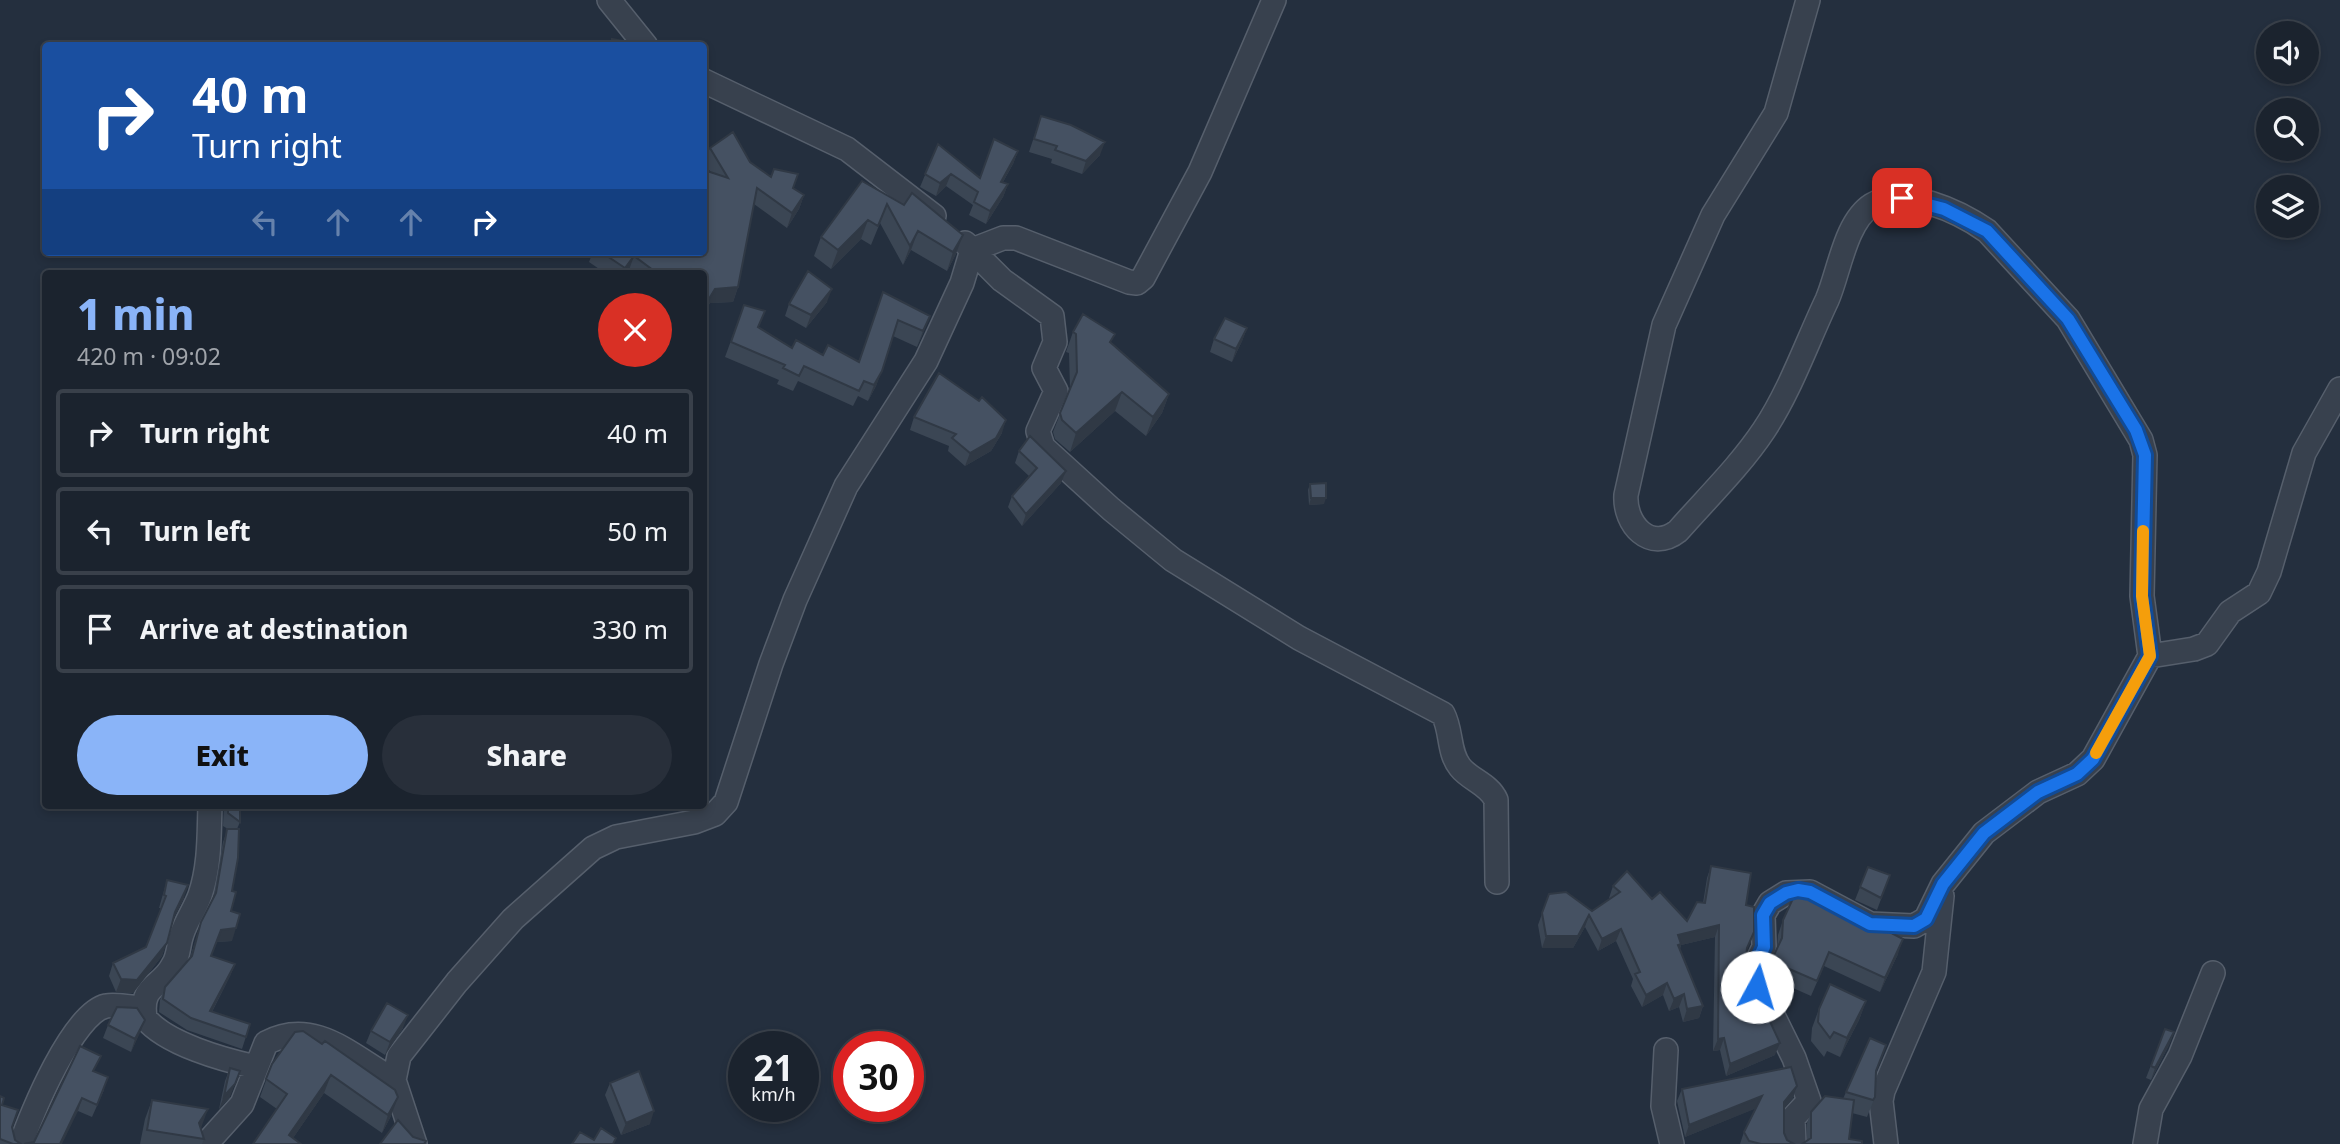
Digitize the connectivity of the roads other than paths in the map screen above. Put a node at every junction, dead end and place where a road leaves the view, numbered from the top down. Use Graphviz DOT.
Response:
graph roads {
  1 [pos="609,0"];
  2 [pos="1273,0"];
  3 [pos="1808,0"];
  4 [pos="643,42"];
  5 [pos="707,82"];
  6 [pos="972,250"];
  7 [pos="2340,389"];
  8 [pos="2150,656"];
  9 [pos="211,809"];
  10 [pos="1497,882"];
  11 [pos="1943,884"];
  12 [pos="2213,973"];
  13 [pos="144,1008"];
  14 [pos="1666,1050"];
  15 [pos="256,1067"];
  16 [pos="394,1080"];
  17 [pos="21,1144"];
  18 [pos="206,1144"];
  19 [pos="415,1144"];
  20 [pos="1672,1144"];
  21 [pos="1794,1144"];
  22 [pos="1886,1144"];
  23 [pos="2145,1144"];
  1 -- 4 [label="street"];
  2 -- 6 [label="street"];
  3 -- 8 [label="street"];
  5 -- 6 [label="street"];
  6 -- 10 [label="street"];
  6 -- 16 [label="street"];
  7 -- 8 [label="street"];
  8 -- 11 [label="street"];
  9 -- 13 [label="street"];
  11 -- 21 [label="street"];
  11 -- 22 [label="street"];
  12 -- 23 [label="street"];
  13 -- 15 [label="street"];
  13 -- 17 [label="street"];
  14 -- 20 [label="street"];
  15 -- 16 [label="street"];
  15 -- 18 [label="street"];
  16 -- 19 [label="street"];
}
